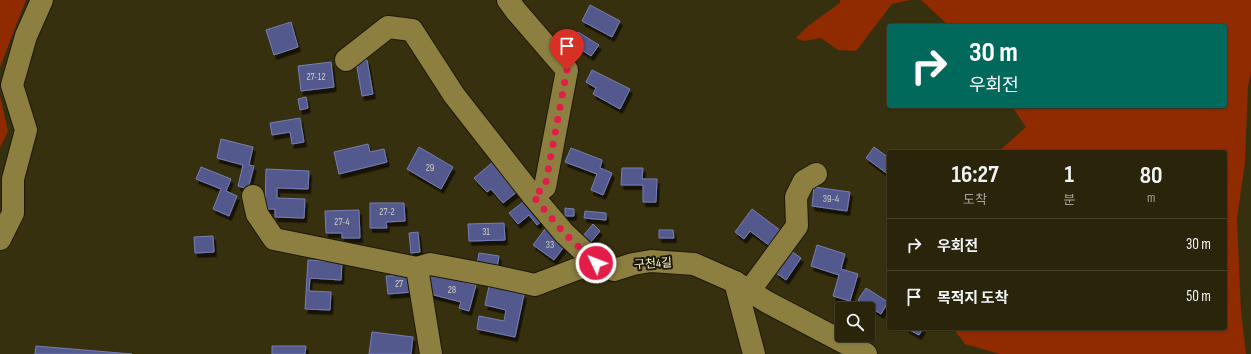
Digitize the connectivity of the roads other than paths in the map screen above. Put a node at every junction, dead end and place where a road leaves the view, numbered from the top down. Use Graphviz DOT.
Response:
graph roads {
  1 [pos="42,0"];
  2 [pos="508,0"];
  3 [pos="346,60"];
  4 [pos="816,174"];
  5 [pos="253,196"];
  6 [pos="533,196"];
  7 [pos="0,239"];
  8 [pos="596,263"];
  9 [pos="417,268"];
  10 [pos="742,286"];
  11 [pos="431,354"];
  12 [pos="754,354"];
  13 [pos="866,354"];
  1 -- 7 [label="lane"];
  2 -- 6 [label="lane"];
  3 -- 6 [label="lane"];
  4 -- 10 [label="lane"];
  5 -- 9 [label="lane"];
  6 -- 8 [label="lane"];
  8 -- 9 [label="lane"];
  8 -- 10 [label="lane, 구천4길"];
  9 -- 11 [label="lane"];
  10 -- 12 [label="lane"];
  10 -- 13 [label="lane, 구천4길"];
}
